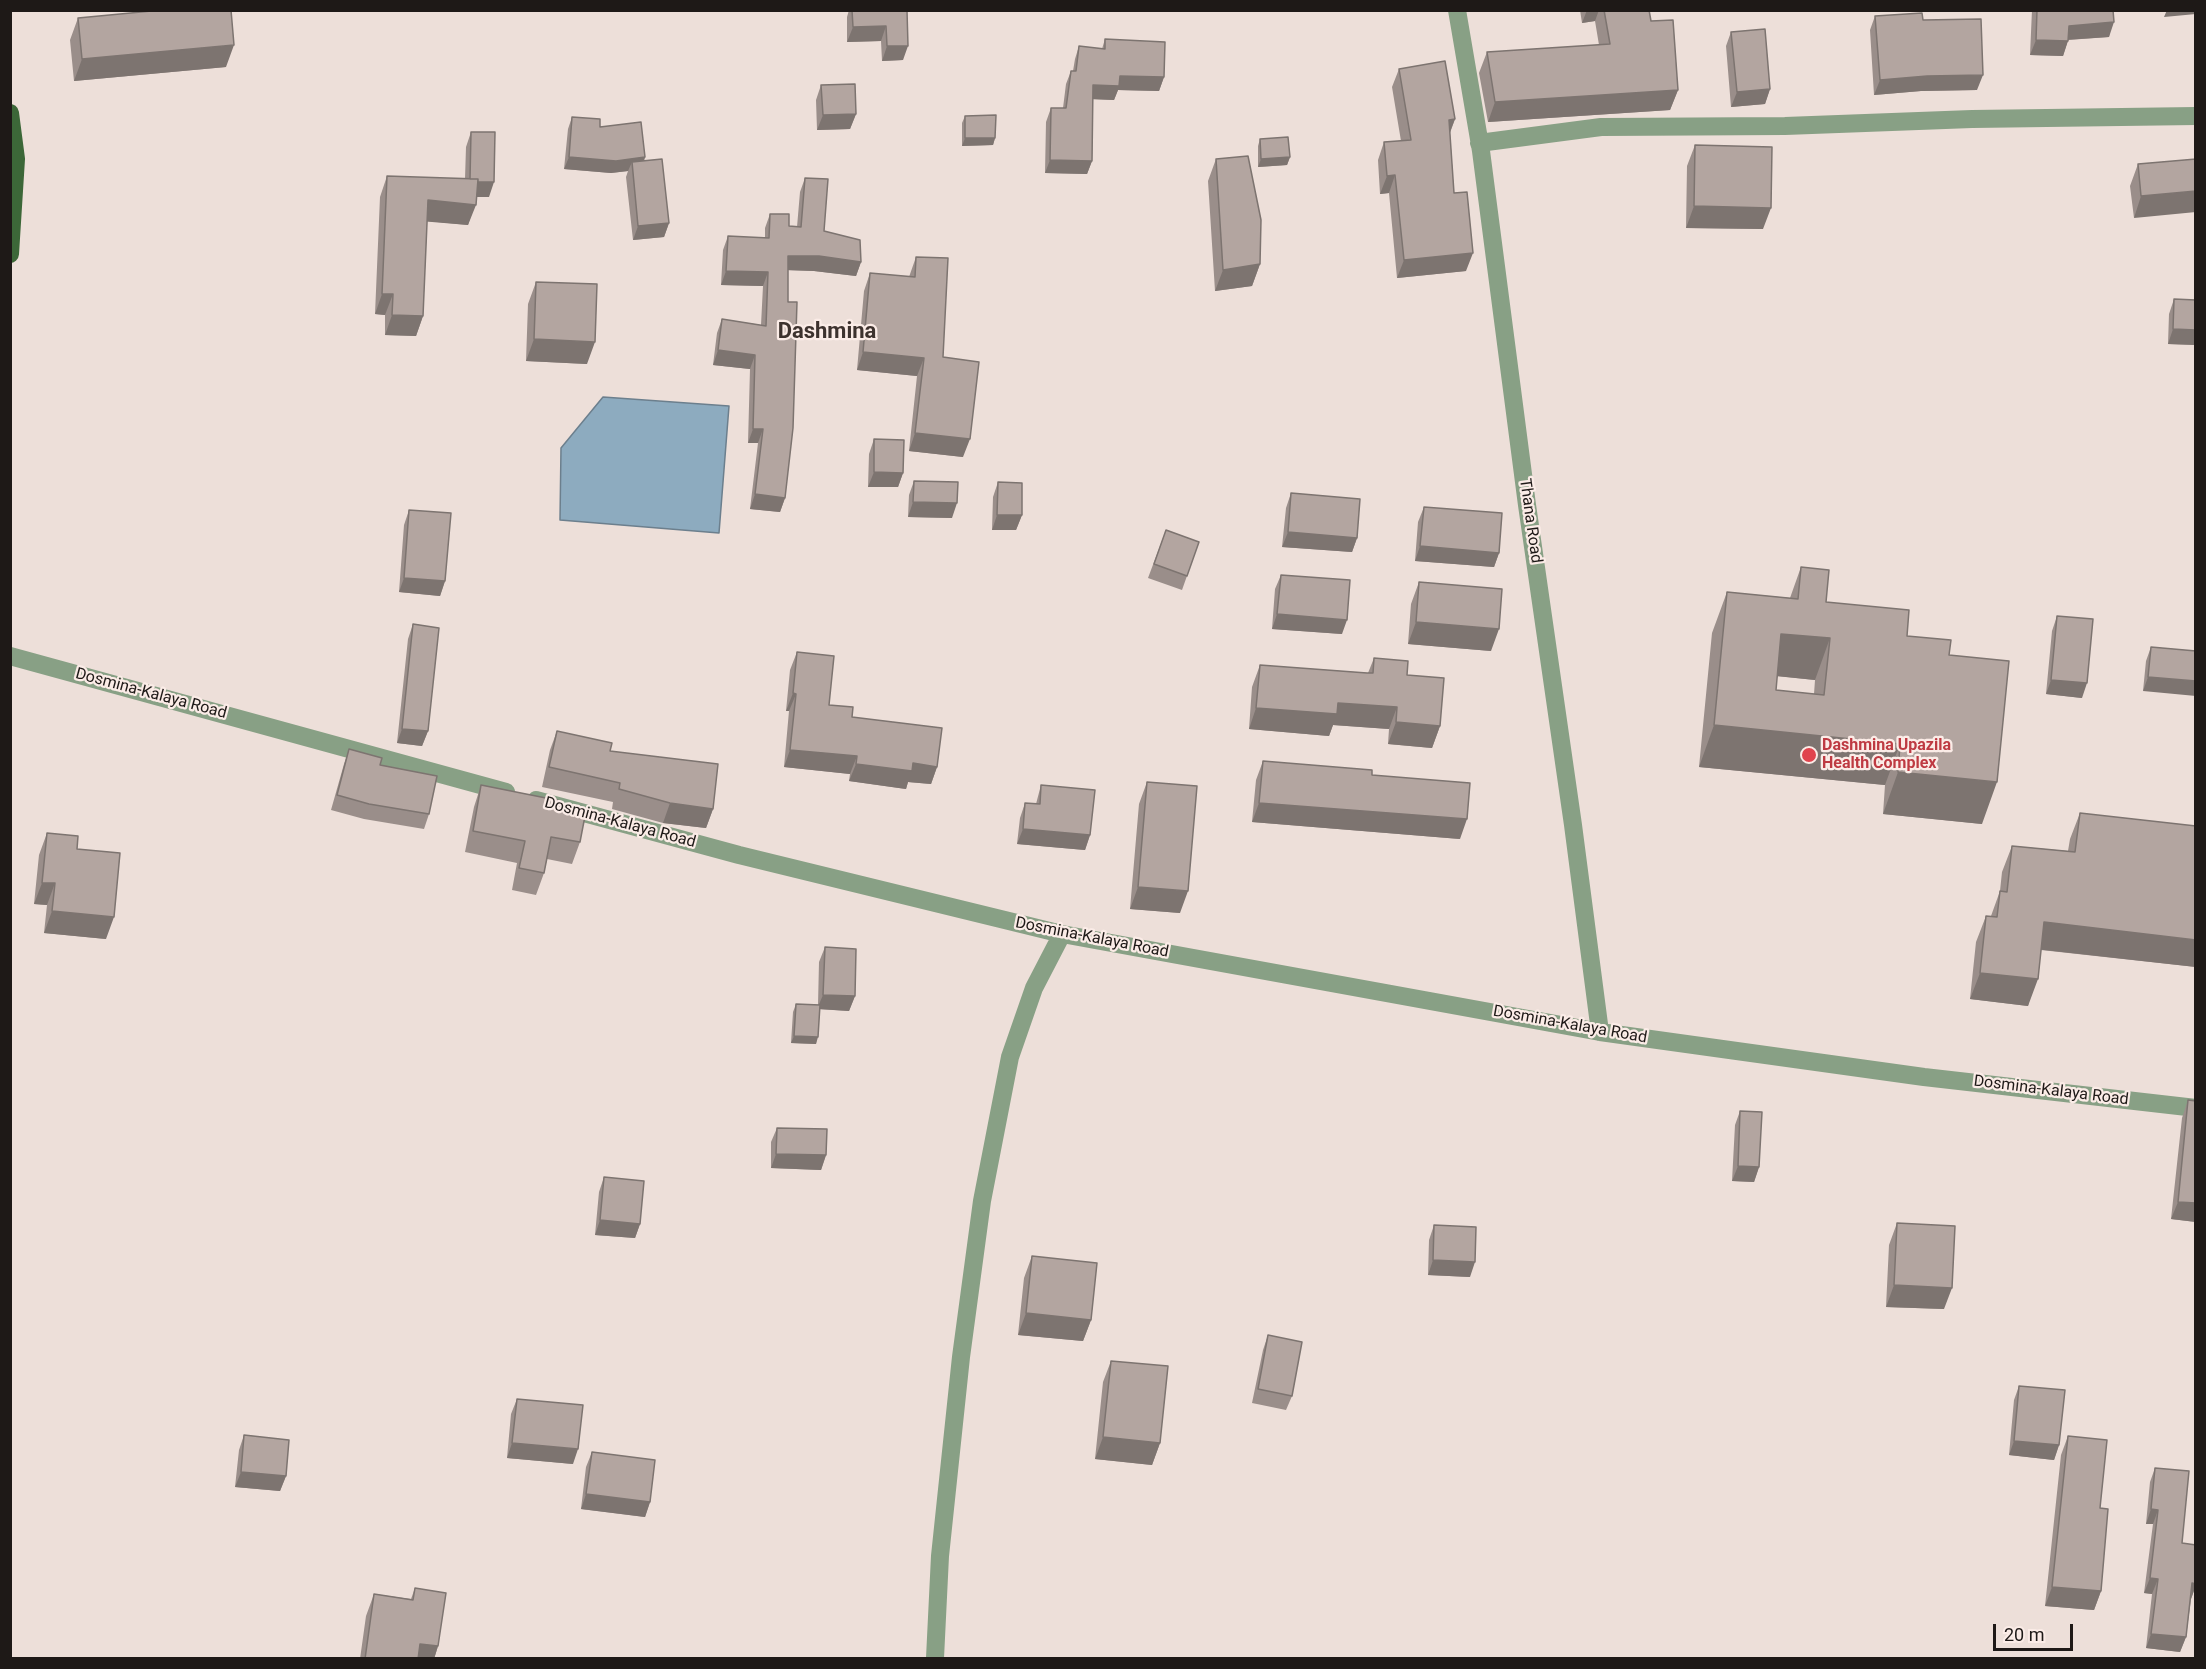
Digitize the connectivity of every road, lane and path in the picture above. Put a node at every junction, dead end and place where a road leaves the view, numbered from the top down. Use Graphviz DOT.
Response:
graph roads {
  1 [pos="1457,10"];
  2 [pos="10,113"];
  3 [pos="2196,116"];
  4 [pos="1479,143"];
  5 [pos="10,254"];
  6 [pos="10,656"];
  7 [pos="1062,934"];
  8 [pos="1600,1032"];
  9 [pos="2196,1108"];
  10 [pos="935,1659"];
  1 -- 4 [label="street, Thana Road"];
  2 -- 5 [label="main road"];
  3 -- 4 [label="street"];
  4 -- 8 [label="street, Thana Road"];
  6 -- 7 [label="street, Dosmina-Kalaya Road"];
  7 -- 8 [label="street, Dosmina-Kalaya Road"];
  7 -- 10 [label="street"];
  8 -- 9 [label="street, Dosmina-Kalaya Road"];
}
